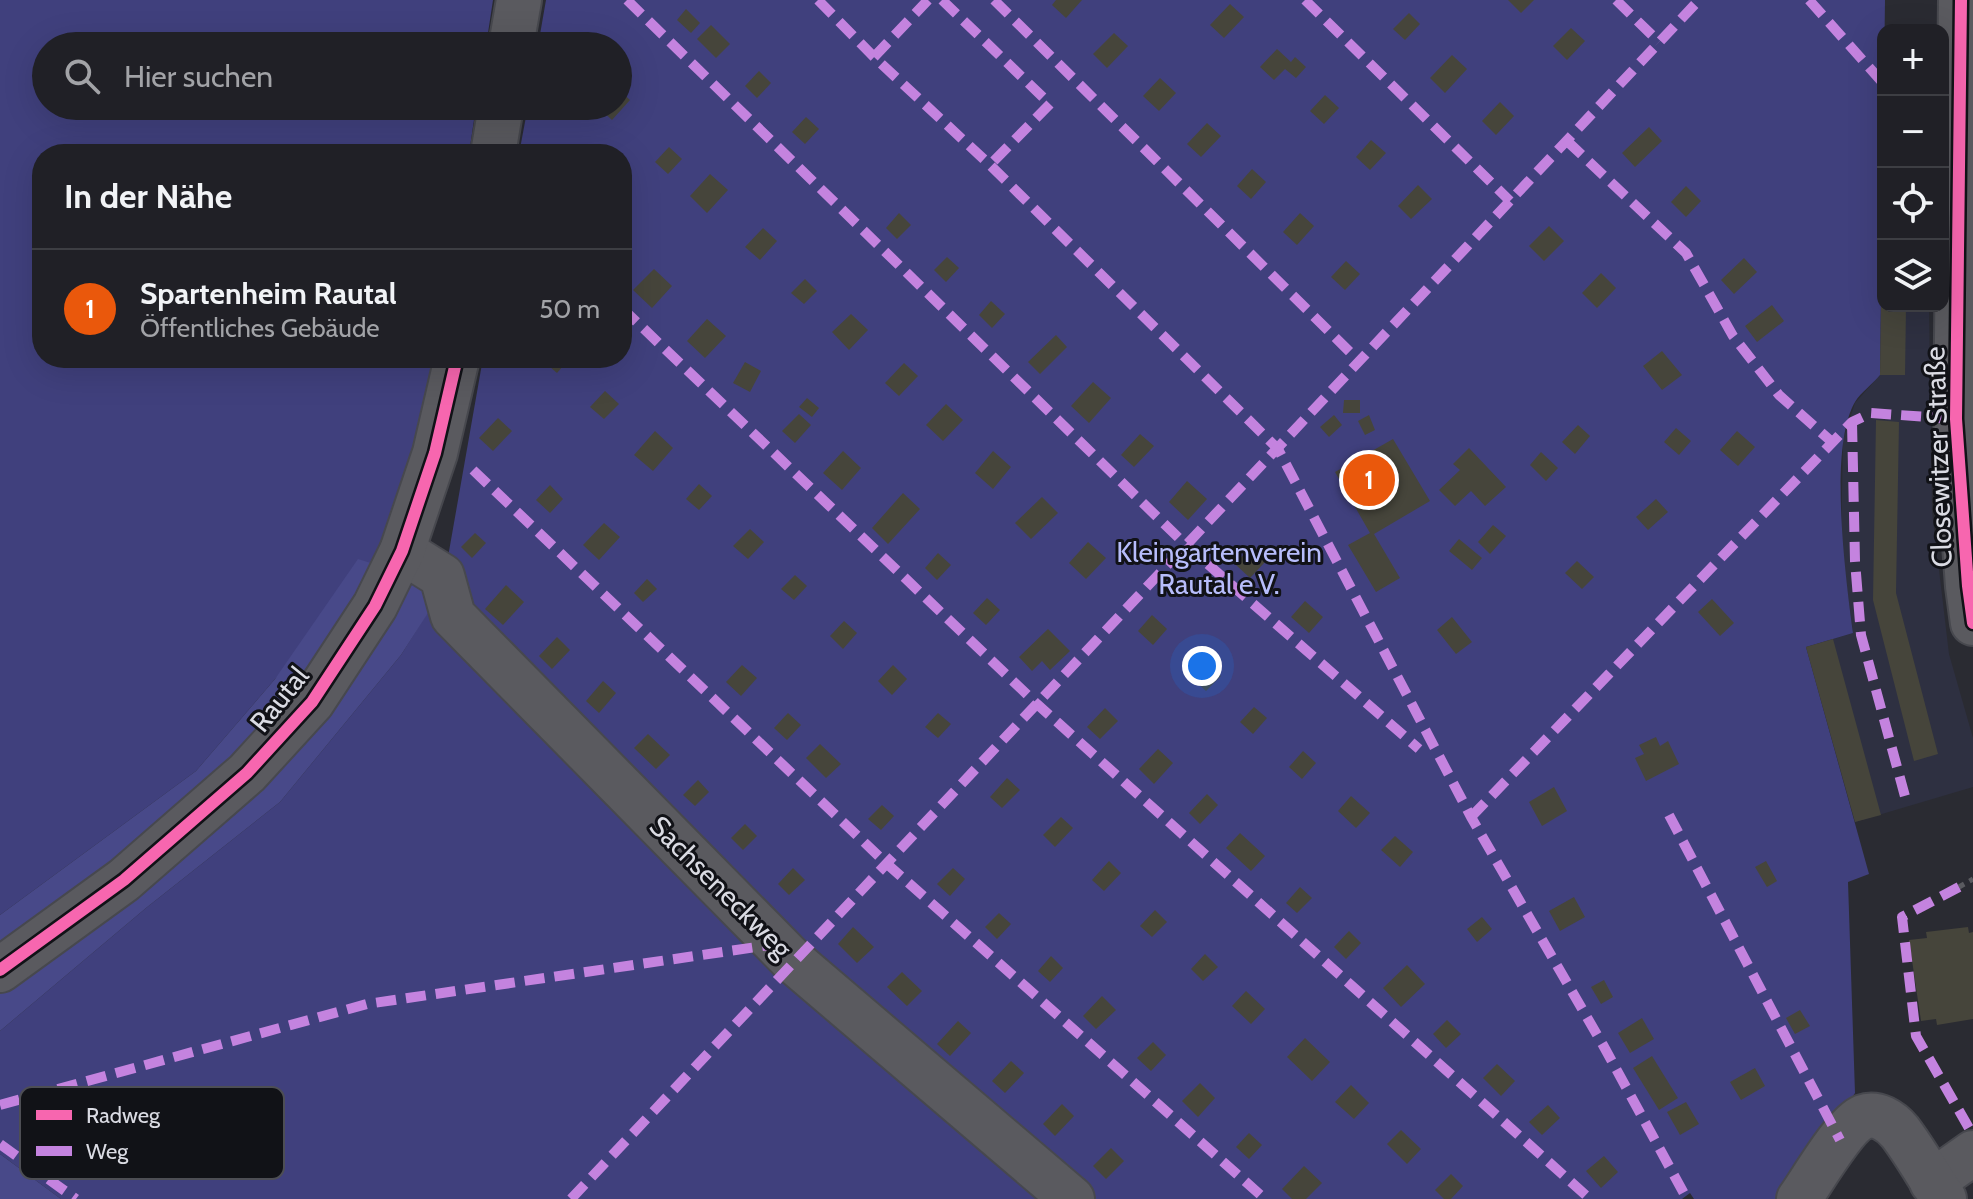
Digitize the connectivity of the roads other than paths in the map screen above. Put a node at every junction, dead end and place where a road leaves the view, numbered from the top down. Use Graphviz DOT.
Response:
graph roads {
  1 [pos="519,0"];
  2 [pos="1961,0"];
  3 [pos="513,32"];
  4 [pos="1966,97"];
  5 [pos="499,120"];
  6 [pos="495,144"];
  7 [pos="1965,182"];
  8 [pos="1965,244"];
  9 [pos="455,368"];
  10 [pos="402,551"];
  11 [pos="1973,623"];
  12 [pos="0,970"];
  13 [pos="1973,1153"];
  14 [pos="1938,1190"];
  15 [pos="1072,1199"];
  16 [pos="1799,1199"];
  1 -- 3 [label="street"];
  2 -- 4 [label="street, Closewitzer Straße"];
  4 -- 7 [label="street, Closewitzer Straße"];
  5 -- 6 [label="street"];
  7 -- 8 [label="street, Closewitzer Straße"];
  8 -- 11 [label="street, Closewitzer Straße"];
  9 -- 10 [label="street, Rautal"];
  10 -- 12 [label="street, Rautal"];
  10 -- 15 [label="street, Sachseneckweg"];
  13 -- 14 [label="street"];
  14 -- 16 [label="street"];
}
